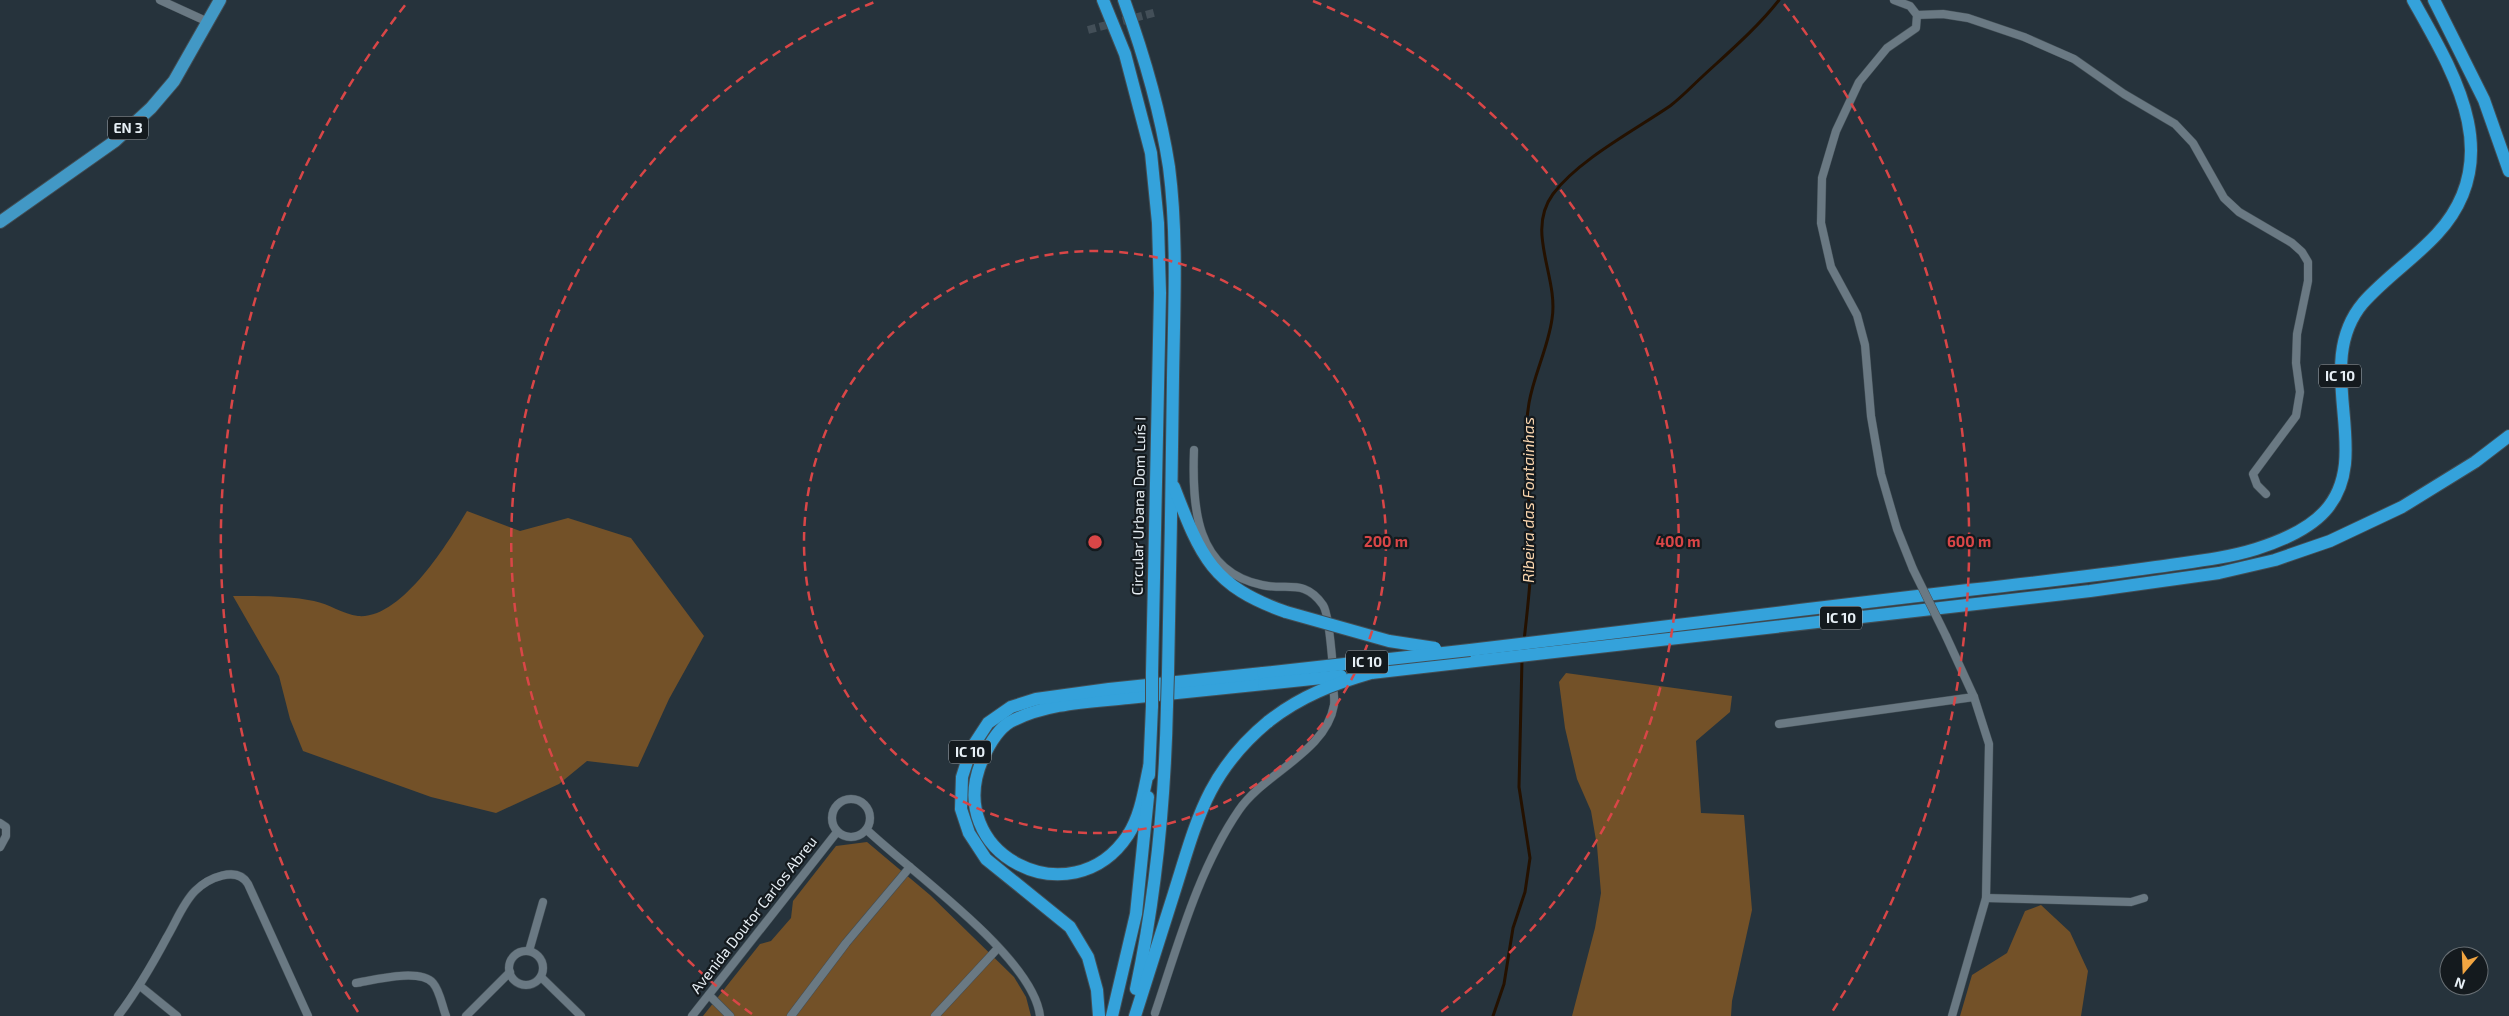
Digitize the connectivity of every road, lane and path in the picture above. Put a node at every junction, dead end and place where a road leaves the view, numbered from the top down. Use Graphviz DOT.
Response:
graph roads {
  1 [pos="160,0"];
  2 [pos="220,0"];
  3 [pos="1103,0"];
  4 [pos="1124,0"];
  5 [pos="1894,0"];
  6 [pos="2414,0"];
  7 [pos="2434,0"];
  8 [pos="1917,15"];
  9 [pos="208,22"];
  10 [pos="2509,172"];
  11 [pos="0,222"];
  12 [pos="2509,436"];
  13 [pos="1194,450"];
  14 [pos="1172,482"];
  15 [pos="2266,494"];
  16 [pos="1470,650"];
  17 [pos="1371,673"];
  18 [pos="1264,679"];
  19 [pos="1974,697"];
  20 [pos="1779,724"];
  21 [pos="1149,767"];
  22 [pos="0,823"];
  23 [pos="867,830"];
  24 [pos="837,832"];
  25 [pos="0,847"];
  26 [pos="910,867"];
  27 [pos="1986,898"];
  28 [pos="2144,898"];
  29 [pos="543,902"];
  30 [pos="998,948"];
  31 [pos="529,951"];
  32 [pos="510,972"];
  33 [pos="541,977"];
  34 [pos="356,983"];
  35 [pos="140,986"];
  36 [pos="709,995"];
  37 [pos="1155,1013"];
  38 [pos="118,1016"];
  39 [pos="177,1016"];
  40 [pos="308,1016"];
  41 [pos="446,1016"];
  42 [pos="466,1016"];
  43 [pos="580,1016"];
  44 [pos="692,1016"];
  45 [pos="730,1016"];
  46 [pos="791,1016"];
  47 [pos="936,1016"];
  48 [pos="1040,1016"];
  49 [pos="1099,1016"];
  50 [pos="1112,1016"];
  51 [pos="1130,1016"];
  52 [pos="1134,1016"];
  53 [pos="1952,1016"];
  1 -- 9 [label="street"];
  2 -- 9 [label="main road, EN 3"];
  3 -- 21 [label="highway, Circular Urbana Dom Luís I, bridge"];
  4 -- 14 [label="highway"];
  5 -- 8 [label="street"];
  6 -- 16 [label="highway, IC 10"];
  7 -- 10 [label="highway"];
  8 -- 15 [label="street"];
  8 -- 19 [label="street, bridge"];
  9 -- 11 [label="main road, EN 3"];
  12 -- 17 [label="highway, IC 10 / IC 10"];
  13 -- 37 [label="street"];
  14 -- 16 [label="highway, IC 10, bridge"];
  14 -- 51 [label="highway, bridge"];
  16 -- 18 [label="highway, IC 10, bridge"];
  17 -- 18 [label="highway, IC 10, bridge"];
  17 -- 52 [label="highway, IC 10, bridge"];
  18 -- 21 [label="highway, IC 10"];
  18 -- 49 [label="highway, IC 10"];
  19 -- 20 [label="street"];
  19 -- 27 [label="street"];
  21 -- 50 [label="highway, Circular Urbana Dom Luís I"];
  22 -- 25 [label="street"];
  23 -- 24 [label="street"];
  23 -- 24 [label="street"];
  23 -- 26 [label="street"];
  24 -- 36 [label="street, Avenida Doutor Carlos Abreu"];
  26 -- 30 [label="street"];
  26 -- 46 [label="street"];
  27 -- 28 [label="street"];
  27 -- 53 [label="street"];
  29 -- 31 [label="street"];
  30 -- 47 [label="street"];
  30 -- 48 [label="street"];
  31 -- 32 [label="street"];
  31 -- 33 [label="street"];
  32 -- 33 [label="street"];
  32 -- 42 [label="street"];
  33 -- 43 [label="street"];
  34 -- 41 [label="street"];
  35 -- 38 [label="street"];
  35 -- 39 [label="street"];
  35 -- 40 [label="street"];
  36 -- 44 [label="street, Avenida Doutor Carlos Abreu"];
  36 -- 45 [label="street"];
}
